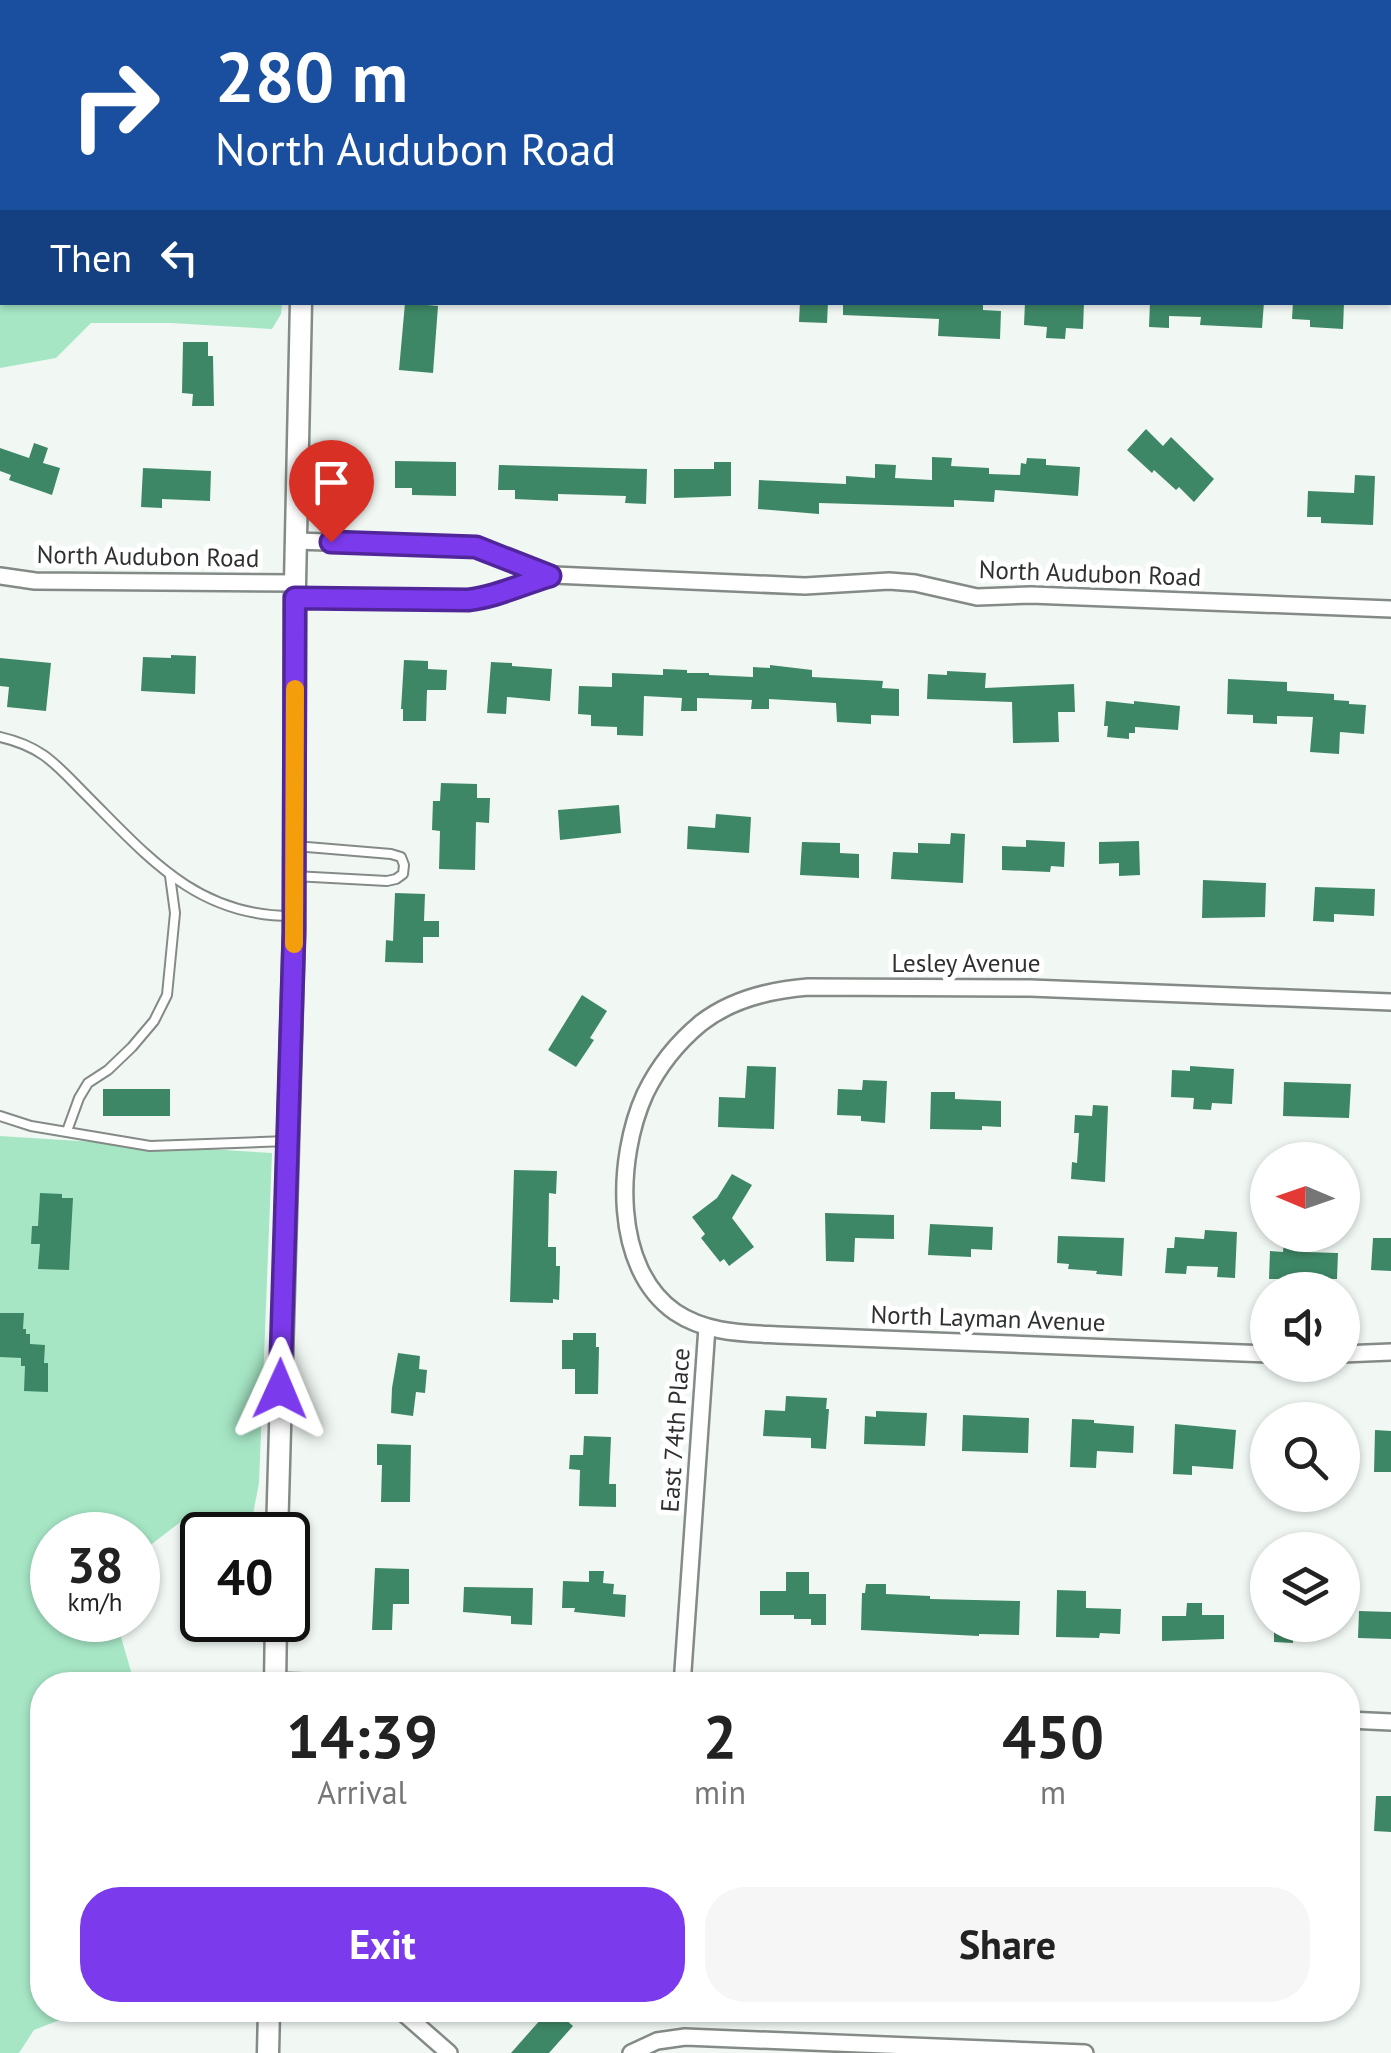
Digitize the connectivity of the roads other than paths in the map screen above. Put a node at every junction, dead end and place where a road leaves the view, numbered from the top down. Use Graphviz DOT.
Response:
graph roads {
  1 [pos="301,305"];
  2 [pos="296,541"];
  3 [pos="0,576"];
  4 [pos="550,576"];
  5 [pos="295,590"];
  6 [pos="1391,609"];
  7 [pos="0,737"];
  8 [pos="294,846"];
  9 [pos="170,876"];
  10 [pos="294,876"];
  11 [pos="294,916"];
  12 [pos="1391,1002"];
  13 [pos="0,1116"];
  14 [pos="68,1131"];
  15 [pos="288,1141"];
  16 [pos="629,1153"];
  17 [pos="707,1327"];
  18 [pos="1391,1352"];
  19 [pos="1250,1353"];
  20 [pos="1360,1353"];
  21 [pos="278,1512"];
  22 [pos="276,1642"];
  23 [pos="275,1672"];
  24 [pos="683,1672"];
  25 [pos="1360,1721"];
  26 [pos="1391,1722"];
  27 [pos="269,2022"];
  28 [pos="414,2022"];
  29 [pos="268,2053"];
  30 [pos="449,2053"];
  31 [pos="632,2053"];
  32 [pos="1084,2053"];
  1 -- 2 [label="street"];
  2 -- 4 [label="street, North Audubon Road"];
  2 -- 5 [label="street"];
  3 -- 5 [label="street, North Audubon Road"];
  4 -- 5 [label="street, North Audubon Road"];
  4 -- 6 [label="street, North Audubon Road"];
  5 -- 8 [label="street"];
  7 -- 9 [label="lane"];
  8 -- 10 [label="street"];
  8 -- 10 [label="lane"];
  9 -- 11 [label="lane"];
  9 -- 14 [label="lane"];
  10 -- 11 [label="street"];
  11 -- 15 [label="street"];
  12 -- 16 [label="street, Lesley Avenue"];
  13 -- 14 [label="lane"];
  14 -- 15 [label="lane"];
  15 -- 21 [label="street"];
  16 -- 17 [label="street, East 74th Place"];
  17 -- 19 [label="street, North Layman Avenue"];
  17 -- 24 [label="street, East 74th Place"];
  18 -- 20 [label="street"];
  22 -- 23 [label="street"];
  25 -- 26 [label="street"];
  27 -- 29 [label="street"];
  28 -- 30 [label="street"];
  31 -- 32 [label="street"];
}
